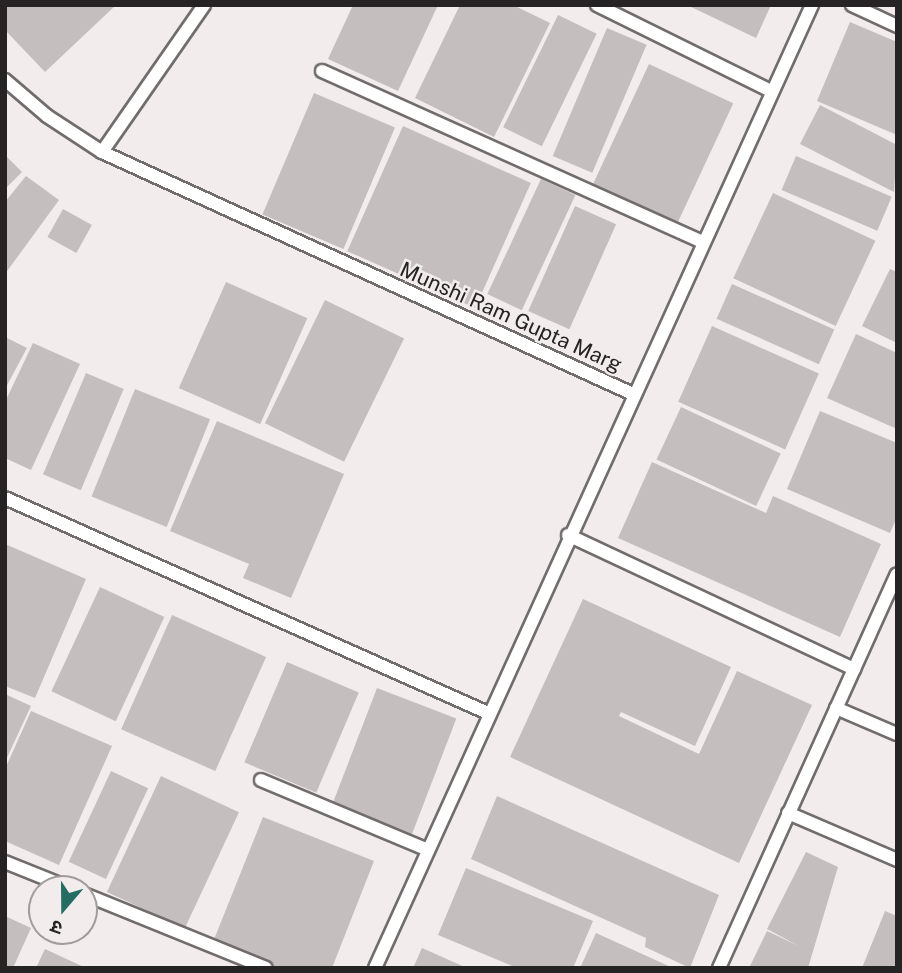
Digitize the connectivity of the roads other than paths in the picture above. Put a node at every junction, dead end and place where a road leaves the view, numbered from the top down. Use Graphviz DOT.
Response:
graph roads {
  1 [pos="204,5"];
  2 [pos="597,5"];
  3 [pos="812,5"];
  4 [pos="852,5"];
  5 [pos="897,26"];
  6 [pos="322,71"];
  7 [pos="5,80"];
  8 [pos="771,91"];
  9 [pos="102,152"];
  10 [pos="703,242"];
  11 [pos="633,394"];
  12 [pos="5,498"];
  13 [pos="568,534"];
  14 [pos="897,574"];
  15 [pos="855,669"];
  16 [pos="836,708"];
  17 [pos="488,713"];
  18 [pos="897,734"];
  19 [pos="261,779"];
  20 [pos="788,813"];
  21 [pos="428,850"];
  22 [pos="897,860"];
  23 [pos="5,862"];
  24 [pos="37,875"];
  25 [pos="98,900"];
  26 [pos="266,968"];
  27 [pos="375,968"];
  28 [pos="719,968"];
  1 -- 9 [label="lane"];
  2 -- 8 [label="lane"];
  3 -- 8 [label="lane"];
  4 -- 5 [label="lane"];
  6 -- 10 [label="lane"];
  7 -- 9 [label="lane, Munshi Ram Gupta Marg"];
  8 -- 10 [label="lane"];
  9 -- 11 [label="lane, Munshi Ram Gupta Marg"];
  10 -- 11 [label="lane"];
  11 -- 13 [label="lane, Munshi Ram Gupta Marg"];
  12 -- 17 [label="lane"];
  13 -- 15 [label="lane"];
  13 -- 17 [label="lane, Munshi Ram Gupta Marg"];
  14 -- 15 [label="lane"];
  15 -- 16 [label="lane"];
  16 -- 18 [label="lane"];
  16 -- 20 [label="lane"];
  17 -- 21 [label="lane, Munshi Ram Gupta Marg"];
  19 -- 21 [label="lane"];
  20 -- 22 [label="lane"];
  20 -- 28 [label="lane"];
  21 -- 27 [label="lane, Munshi Ram Gupta Marg"];
  23 -- 24 [label="lane"];
  25 -- 26 [label="lane"];
}
